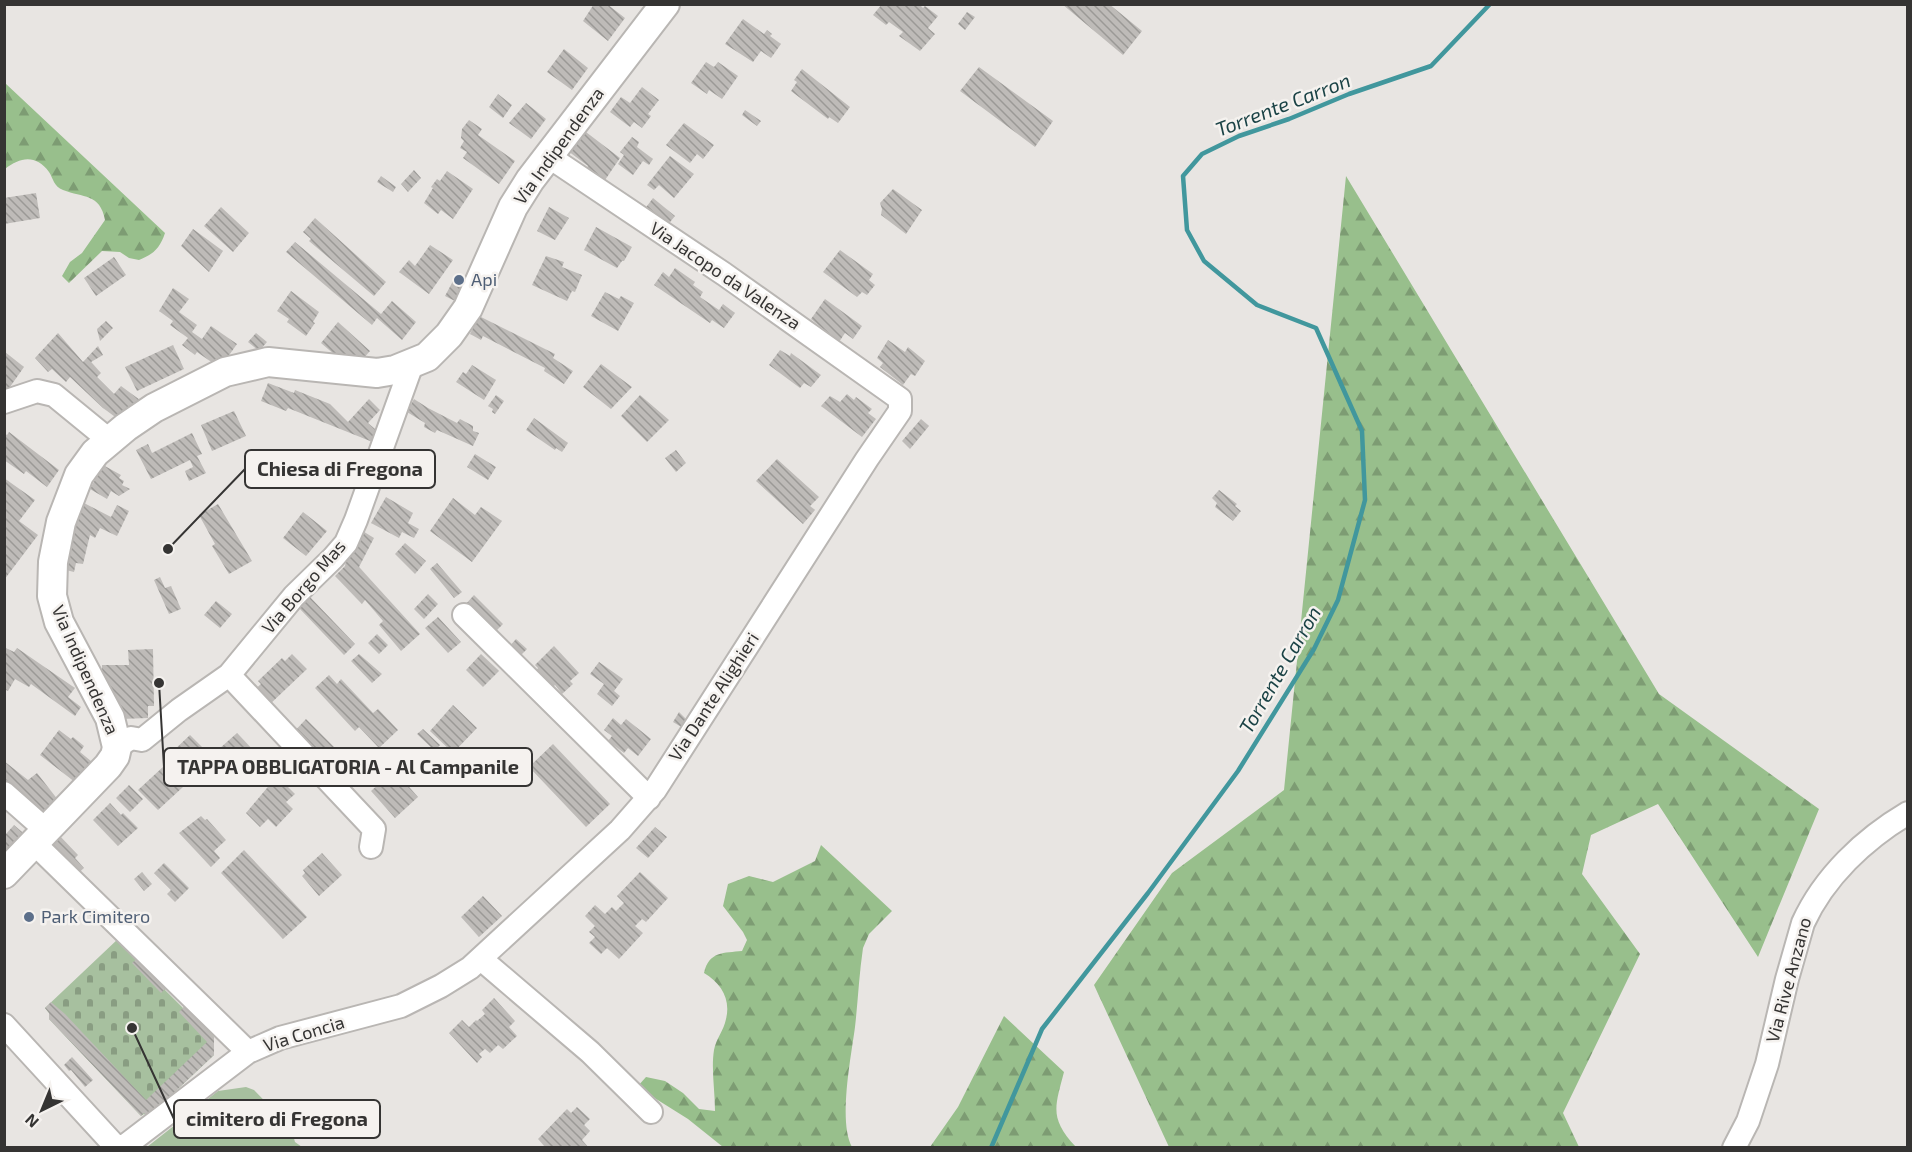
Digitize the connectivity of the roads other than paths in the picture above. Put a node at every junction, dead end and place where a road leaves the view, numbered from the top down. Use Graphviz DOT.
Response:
graph roads {
  1 [pos="665,4"];
  2 [pos="548,156"];
  3 [pos="412,364"];
  4 [pos="900,399"];
  5 [pos="4,402"];
  6 [pos="109,440"];
  7 [pos="464,615"];
  8 [pos="229,675"];
  9 [pos="117,747"];
  10 [pos="4,793"];
  11 [pos="649,798"];
  12 [pos="1908,813"];
  13 [pos="41,838"];
  14 [pos="371,847"];
  15 [pos="4,874"];
  16 [pos="475,964"];
  17 [pos="4,1025"];
  18 [pos="248,1052"];
  19 [pos="651,1112"];
  20 [pos="117,1148"];
  21 [pos="122,1148"];
  22 [pos="1734,1148"];
  1 -- 2 [label="main road, Via Indipendenza"];
  2 -- 3 [label="main road, Via Indipendenza"];
  2 -- 4 [label="street, Via Jacopo da Valenza"];
  3 -- 6 [label="main road, Via Indipendenza"];
  3 -- 8 [label="street, Via Borgo Mas"];
  4 -- 11 [label="street, Via Dante Alighieri"];
  5 -- 6 [label="street"];
  6 -- 9 [label="main road, Via Indipendenza"];
  7 -- 11 [label="street"];
  8 -- 9 [label="street, Via Borgo Mas"];
  8 -- 14 [label="street"];
  9 -- 13 [label="main road, Via Indipendenza"];
  10 -- 13 [label="street"];
  11 -- 16 [label="street, Via Dante Alighieri"];
  12 -- 22 [label="street, Via Rive Anzano"];
  13 -- 15 [label="main road, Via Indipendenza"];
  13 -- 18 [label="street"];
  16 -- 18 [label="street, Via Concia"];
  16 -- 19 [label="street"];
  17 -- 20 [label="street"];
  18 -- 21 [label="street, Via Concia"];
}
